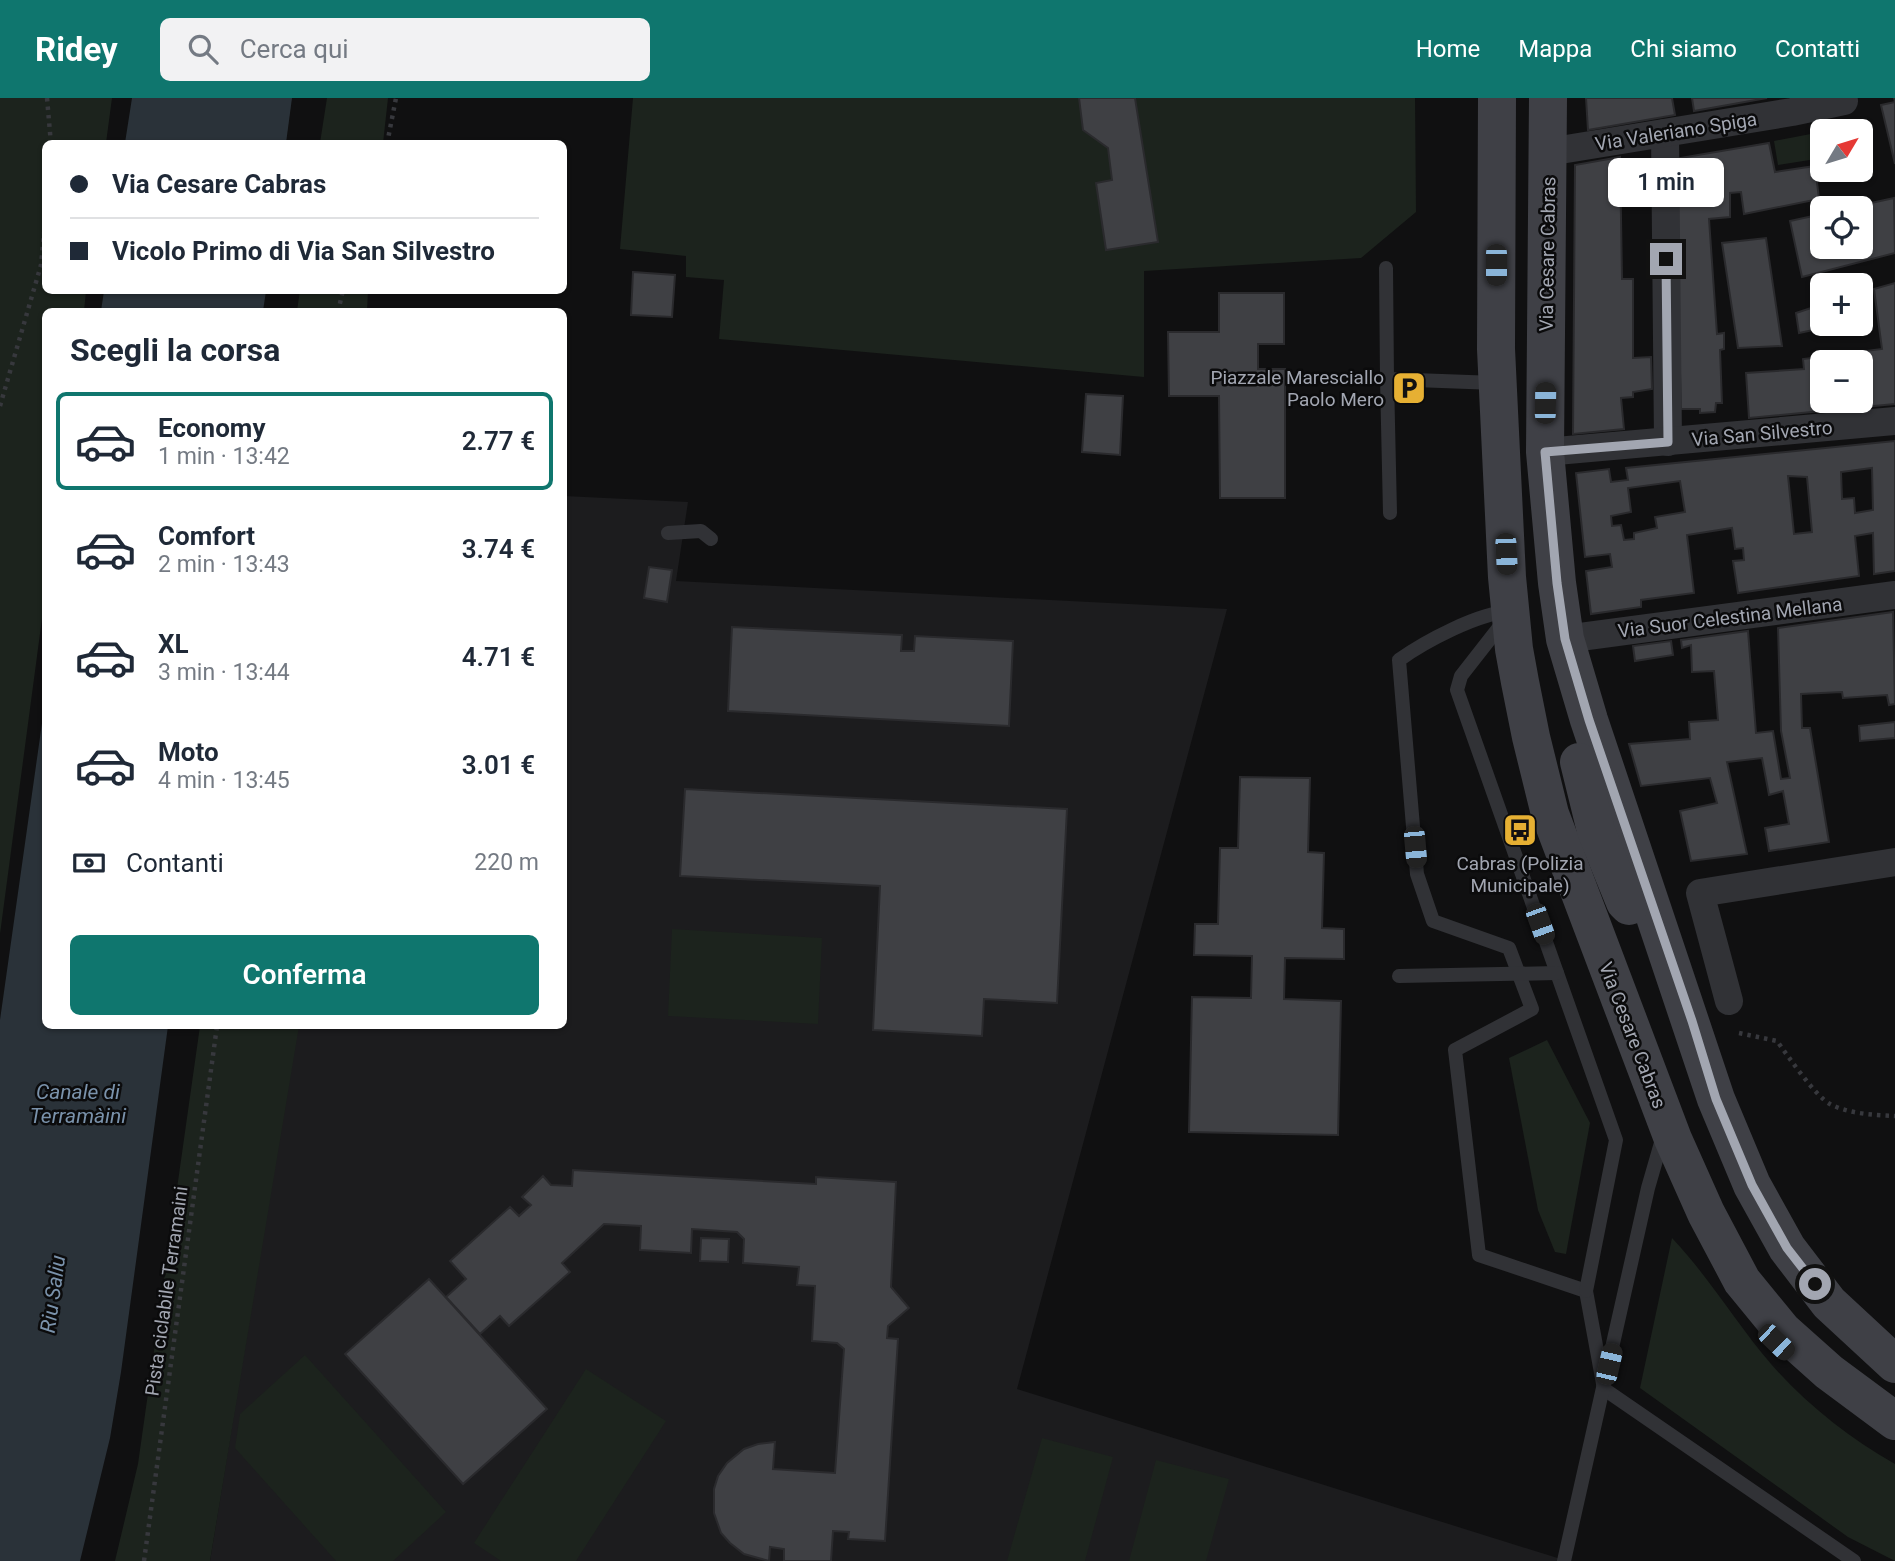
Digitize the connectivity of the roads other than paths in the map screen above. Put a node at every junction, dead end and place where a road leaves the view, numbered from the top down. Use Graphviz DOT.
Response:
graph roads {
  1 [pos="1488,98"];
  2 [pos="1497,98"];
  3 [pos="1548,98"];
  4 [pos="1844,101"];
  5 [pos="1665,133"];
  6 [pos="1548,152"];
  7 [pos="1386,268"];
  8 [pos="1388,379"];
  9 [pos="1496,392"];
  10 [pos="1545,407"];
  11 [pos="1895,421"];
  12 [pos="1668,442"];
  13 [pos="1551,452"];
  14 [pos="1390,513"];
  15 [pos="668,533"];
  16 [pos="711,539"];
  17 [pos="1570,568"];
  18 [pos="1895,595"];
  19 [pos="1505,606"];
  20 [pos="1574,631"];
  21 [pos="1895,862"];
  22 [pos="1666,946"];
  23 [pos="1557,973"];
  24 [pos="1519,974"];
  25 [pos="1399,976"];
  26 [pos="1729,1001"];
  27 [pos="1664,1135"];
  28 [pos="1586,1291"];
  29 [pos="1895,1350"];
  30 [pos="1895,1364"];
  31 [pos="1818,1382"];
  32 [pos="1604,1389"];
  33 [pos="1877,1417"];
  34 [pos="1895,1435"];
  35 [pos="1564,1561"];
  36 [pos="1854,1561"];
  1 -- 9 [label="lane"];
  2 -- 9 [label="main road, Via Cesare Cabras"];
  3 -- 6 [label="main road, Via Cesare Cabras"];
  4 -- 5 [label="street, Via Valeriano Spiga"];
  5 -- 6 [label="street, Via Valeriano Spiga"];
  5 -- 12 [label="street"];
  6 -- 10 [label="main road, Via Cesare Cabras"];
  7 -- 8 [label="lane"];
  8 -- 9 [label="lane"];
  8 -- 14 [label="lane"];
  9 -- 10 [label="main road"];
  9 -- 19 [label="main road, Via Cesare Cabras"];
  10 -- 13 [label="main road, Via Cesare Cabras"];
  11 -- 12 [label="street, Via San Silvestro"];
  12 -- 13 [label="street, Via San Silvestro"];
  13 -- 17 [label="lane"];
  13 -- 20 [label="main road, Via Cesare Cabras"];
  15 -- 16 [label="lane"];
  18 -- 20 [label="street, Via Suor Celestina Mellana"];
  19 -- 22 [label="main road, Via Cesare Cabras"];
  19 -- 23 [label="lane"];
  19 -- 24 [label="lane"];
  19 -- 27 [label="main road, Via Cesare Cabras"];
  19 -- 27 [label="lane"];
  20 -- 22 [label="main road, Via Cesare Cabras"];
  20 -- 29 [label="lane"];
  21 -- 26 [label="street"];
  22 -- 30 [label="main road, Via Cesare Cabras"];
  23 -- 24 [label="lane"];
  23 -- 28 [label="lane"];
  24 -- 25 [label="lane"];
  24 -- 28 [label="lane"];
  27 -- 31 [label="lane"];
  27 -- 32 [label="lane"];
  27 -- 33 [label="main road, Via Cesare Cabras"];
  28 -- 32 [label="lane"];
  32 -- 35 [label="lane"];
  32 -- 36 [label="lane"];
  33 -- 34 [label="lane"];
}
